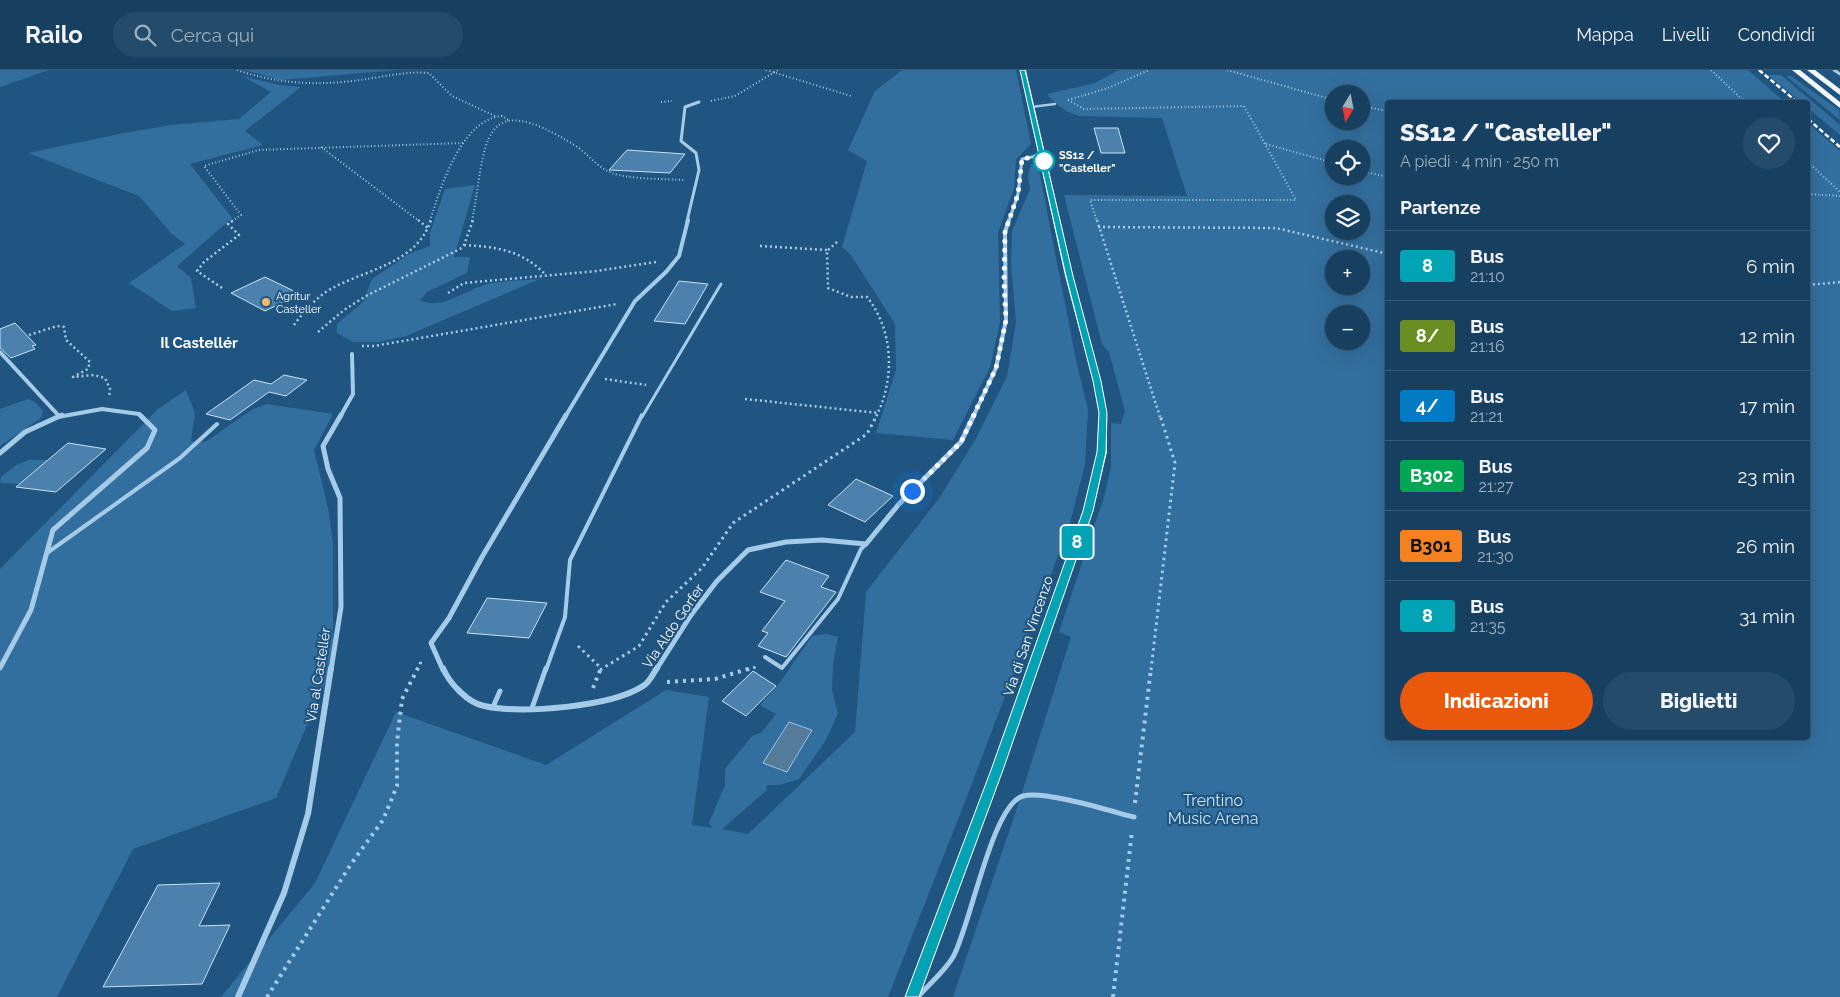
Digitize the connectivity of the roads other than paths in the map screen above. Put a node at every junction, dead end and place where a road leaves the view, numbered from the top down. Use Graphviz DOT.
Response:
graph roads {
  1 [pos="1023,70"];
  2 [pos="1796,70"];
  3 [pos="1811,70"];
  4 [pos="1840,93"];
  5 [pos="699,102"];
  6 [pos="1056,104"];
  7 [pos="1840,106"];
  8 [pos="1031,107"];
  9 [pos="1042,155"];
  10 [pos="721,284"];
  11 [pos="0,352"];
  12 [pos="352,354"];
  13 [pos="59,416"];
  14 [pos="217,424"];
  15 [pos="0,453"];
  16 [pos="866,544"];
  17 [pos="47,553"];
  18 [pos="765,657"];
  19 [pos="0,668"];
  20 [pos="500,691"];
  21 [pos="494,707"];
  22 [pos="532,708"];
  23 [pos="1134,817"];
  24 [pos="238,997"];
  25 [pos="912,997"];
  26 [pos="918,997"];
  1 -- 8 [label="main road, Via di San Vincenzo"];
  2 -- 7 [label="highway"];
  3 -- 4 [label="highway"];
  5 -- 21 [label="street, Via Aldo Gorfer"];
  6 -- 8 [label="lane"];
  8 -- 9 [label="main road, Via di San Vincenzo"];
  9 -- 16 [label="street"];
  9 -- 25 [label="main road, Via di San Vincenzo"];
  10 -- 22 [label="lane"];
  11 -- 13 [label="street"];
  12 -- 24 [label="street, Via al Castellér"];
  13 -- 15 [label="street"];
  13 -- 17 [label="street"];
  14 -- 17 [label="lane"];
  16 -- 18 [label="lane"];
  16 -- 22 [label="street, Via Aldo Gorfer"];
  17 -- 19 [label="street"];
  20 -- 21 [label="lane"];
  21 -- 22 [label="street, Via Aldo Gorfer"];
  23 -- 26 [label="lane"];
}
